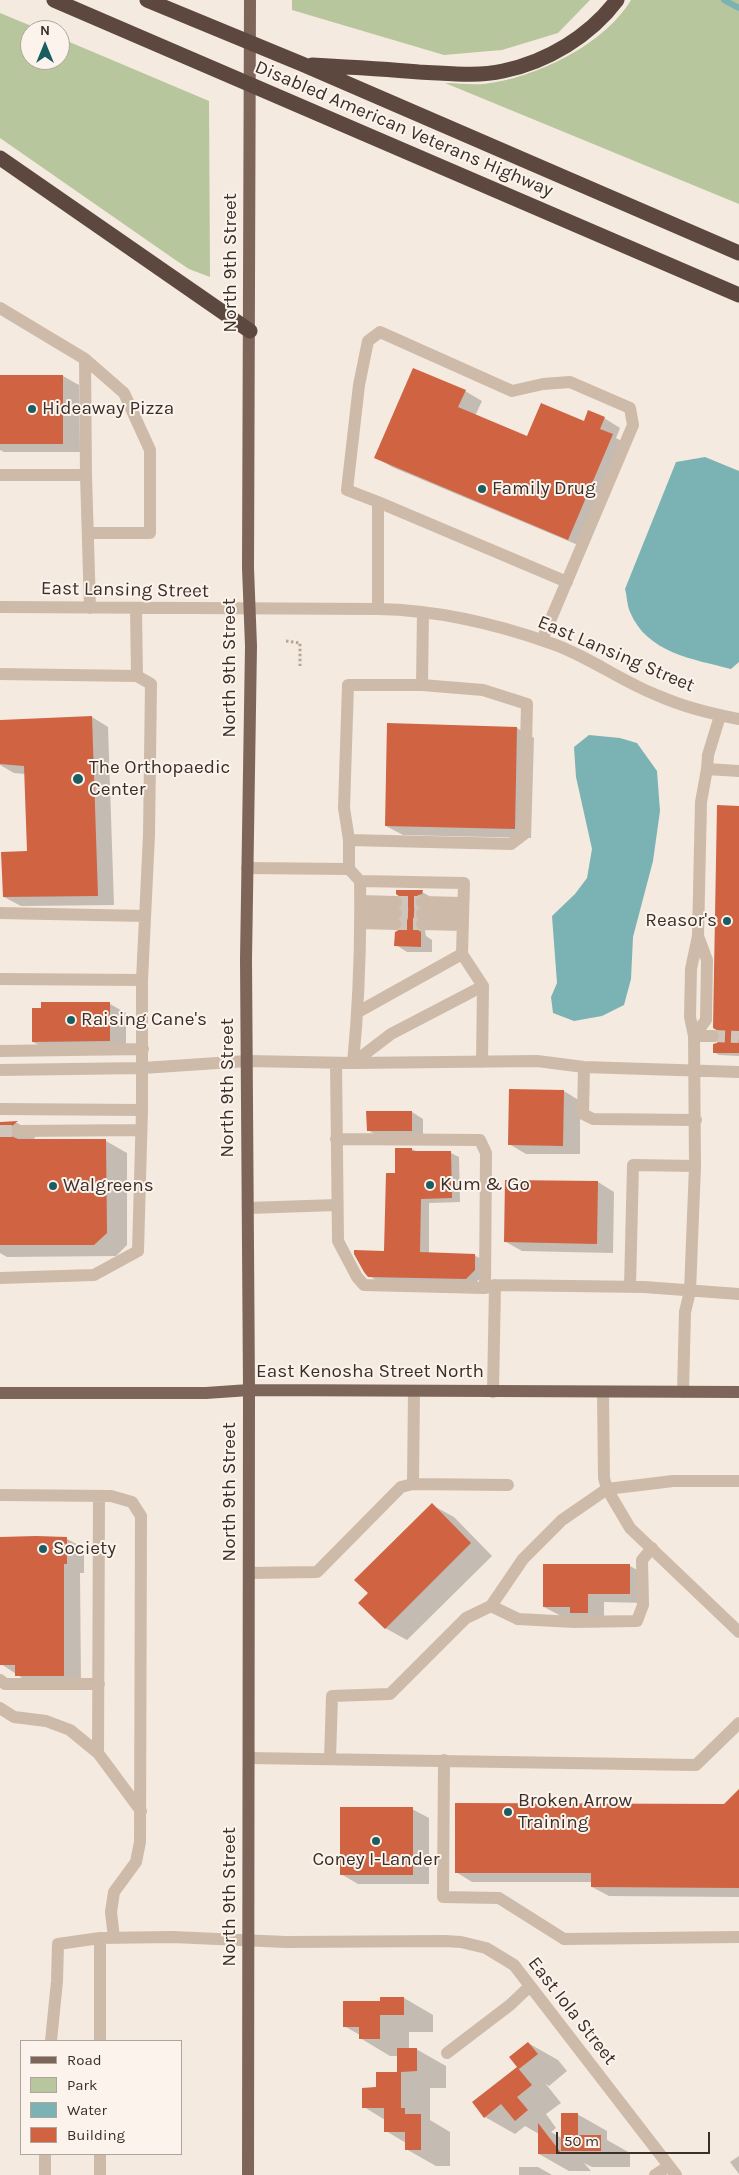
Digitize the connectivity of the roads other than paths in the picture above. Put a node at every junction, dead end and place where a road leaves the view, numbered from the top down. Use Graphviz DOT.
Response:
graph roads {
  1 [pos="54,0"];
  2 [pos="147,0"];
  3 [pos="250,0"];
  4 [pos="617,0"];
  5 [pos="302,64"];
  6 [pos="0,158"];
  7 [pos="739,253"];
  8 [pos="739,295"];
  9 [pos="0,308"];
  10 [pos="250,331"];
  11 [pos="84,359"];
  12 [pos="0,475"];
  13 [pos="86,475"];
  14 [pos="378,502"];
  15 [pos="88,533"];
  16 [pos="567,582"];
  17 [pos="0,607"];
  18 [pos="90,608"];
  19 [pos="136,609"];
  20 [pos="378,609"];
  21 [pos="249,610"];
  22 [pos="423,612"];
  23 [pos="542,640"];
  24 [pos="0,674"];
  25 [pos="137,676"];
  26 [pos="422,685"];
  27 [pos="720,716"];
  28 [pos="739,719"];
  29 [pos="707,769"];
  30 [pos="739,771"];
  31 [pos="349,840"];
  32 [pos="247,868"];
  33 [pos="349,869"];
  34 [pos="360,881"];
  35 [pos="360,912"];
  36 [pos="0,913"];
  37 [pos="463,914"];
  38 [pos="145,916"];
  39 [pos="462,954"];
  40 [pos="0,980"];
  41 [pos="142,980"];
  42 [pos="483,986"];
  43 [pos="358,1012"];
  44 [pos="694,1036"];
  45 [pos="713,1036"];
  46 [pos="143,1049"];
  47 [pos="0,1051"];
  48 [pos="246,1061"];
  49 [pos="482,1062"];
  50 [pos="336,1063"];
  51 [pos="353,1063"];
  52 [pos="584,1067"];
  53 [pos="143,1068"];
  54 [pos="0,1070"];
  55 [pos="694,1070"];
  56 [pos="739,1072"];
  57 [pos="0,1109"];
  58 [pos="142,1110"];
  59 [pos="696,1120"];
  60 [pos="141,1130"];
  61 [pos="18,1131"];
  62 [pos="336,1139"];
  63 [pos="695,1166"];
  64 [pos="336,1205"];
  65 [pos="248,1208"];
  66 [pos="0,1278"];
  67 [pos="490,1286"];
  68 [pos="630,1287"];
  69 [pos="690,1291"];
  70 [pos="739,1294"];
  71 [pos="249,1390"];
  72 [pos="414,1391"];
  73 [pos="493,1392"];
  74 [pos="603,1392"];
  75 [pos="683,1392"];
  76 [pos="739,1392"];
  77 [pos="0,1393"];
  78 [pos="739,1481"];
  79 [pos="413,1484"];
  80 [pos="508,1486"];
  81 [pos="607,1489"];
  82 [pos="0,1495"];
  83 [pos="100,1496"];
  84 [pos="652,1548"];
  85 [pos="249,1574"];
  86 [pos="490,1606"];
  87 [pos="739,1632"];
  88 [pos="0,1680"];
  89 [pos="99,1684"];
  90 [pos="0,1708"];
  91 [pos="739,1723"];
  92 [pos="98,1753"];
  93 [pos="249,1758"];
  94 [pos="330,1759"];
  95 [pos="444,1760"];
  96 [pos="141,1811"];
  97 [pos="739,1937"];
  98 [pos="100,1938"];
  99 [pos="114,1938"];
  100 [pos="248,1941"];
  101 [pos="530,1986"];
  102 [pos="51,2040"];
  103 [pos="100,2040"];
  104 [pos="448,2053"];
  105 [pos="45,2155"];
  106 [pos="100,2155"];
  107 [pos="672,2170"];
  108 [pos="44,2175"];
  109 [pos="100,2175"];
  110 [pos="248,2175"];
  111 [pos="655,2175"];
  1 -- 8 [label="highway, Disabled American Veterans Highway"];
  2 -- 5 [label="highway, Disabled American Veterans Highway"];
  3 -- 10 [label="main road, North 9th Street"];
  4 -- 5 [label="highway"];
  5 -- 7 [label="highway, Disabled American Veterans Highway"];
  6 -- 10 [label="highway"];
  9 -- 11 [label="street"];
  10 -- 21 [label="main road, North 9th Street"];
  11 -- 13 [label="street"];
  11 -- 15 [label="street"];
  12 -- 13 [label="street"];
  13 -- 15 [label="street"];
  14 -- 16 [label="street"];
  14 -- 16 [label="street"];
  14 -- 20 [label="street"];
  15 -- 18 [label="street"];
  16 -- 23 [label="street"];
  17 -- 18 [label="street, East Lansing Street"];
  18 -- 19 [label="street, East Lansing Street"];
  19 -- 21 [label="street, East Lansing Street"];
  19 -- 25 [label="street"];
  20 -- 21 [label="street, East Lansing Street"];
  20 -- 22 [label="street, East Lansing Street"];
  21 -- 32 [label="main road, North 9th Street"];
  22 -- 23 [label="street, East Lansing Street"];
  22 -- 26 [label="street"];
  23 -- 27 [label="street, East Lansing Street"];
  24 -- 25 [label="street"];
  25 -- 38 [label="street"];
  26 -- 31 [label="street"];
  26 -- 31 [label="street"];
  27 -- 28 [label="street, East Lansing Street"];
  27 -- 29 [label="street"];
  29 -- 30 [label="street"];
  29 -- 44 [label="street"];
  31 -- 33 [label="street"];
  32 -- 33 [label="street"];
  32 -- 48 [label="main road, North 9th Street"];
  33 -- 34 [label="street"];
  34 -- 35 [label="street"];
  34 -- 37 [label="street"];
  35 -- 35 [label="street"];
  35 -- 43 [label="street"];
  36 -- 38 [label="street"];
  37 -- 37 [label="street"];
  37 -- 39 [label="street"];
  38 -- 41 [label="street"];
  39 -- 42 [label="street"];
  39 -- 43 [label="street"];
  40 -- 41 [label="street"];
  41 -- 46 [label="street"];
  42 -- 49 [label="street"];
  42 -- 51 [label="street"];
  43 -- 51 [label="street"];
  44 -- 45 [label="street"];
  44 -- 55 [label="street"];
  46 -- 47 [label="street"];
  46 -- 53 [label="street"];
  48 -- 50 [label="street"];
  48 -- 53 [label="street"];
  48 -- 65 [label="main road, North 9th Street"];
  49 -- 51 [label="street"];
  49 -- 52 [label="street"];
  50 -- 51 [label="street"];
  50 -- 62 [label="street"];
  52 -- 55 [label="street"];
  52 -- 59 [label="street"];
  53 -- 54 [label="street"];
  53 -- 58 [label="street"];
  55 -- 56 [label="street"];
  55 -- 59 [label="street"];
  57 -- 58 [label="street"];
  58 -- 60 [label="street"];
  59 -- 63 [label="street"];
  60 -- 61 [label="street"];
  60 -- 66 [label="street"];
  62 -- 64 [label="street"];
  62 -- 67 [label="street"];
  63 -- 68 [label="street"];
  63 -- 69 [label="street"];
  64 -- 65 [label="street"];
  64 -- 67 [label="street"];
  65 -- 71 [label="main road, North 9th Street"];
  67 -- 68 [label="street"];
  67 -- 73 [label="street"];
  68 -- 69 [label="street"];
  69 -- 70 [label="street"];
  69 -- 75 [label="street"];
  71 -- 72 [label="main road, East Kenosha Street North"];
  71 -- 77 [label="main road, East Kenosha Street North"];
  71 -- 85 [label="main road, North 9th Street"];
  72 -- 73 [label="main road, East Kenosha Street North"];
  72 -- 79 [label="street"];
  73 -- 74 [label="main road, East Kenosha Street North"];
  74 -- 75 [label="main road, East Kenosha Street North"];
  74 -- 81 [label="street"];
  75 -- 76 [label="main road, East Kenosha Street North"];
  78 -- 81 [label="street"];
  79 -- 80 [label="street"];
  79 -- 85 [label="street"];
  81 -- 84 [label="street"];
  81 -- 86 [label="street"];
  82 -- 83 [label="street"];
  83 -- 89 [label="street"];
  83 -- 96 [label="street"];
  84 -- 86 [label="street"];
  84 -- 87 [label="street"];
  85 -- 93 [label="main road, North 9th Street"];
  86 -- 94 [label="street"];
  88 -- 89 [label="street"];
  89 -- 92 [label="street"];
  90 -- 92 [label="street"];
  91 -- 95 [label="street"];
  92 -- 96 [label="street"];
  93 -- 94 [label="street"];
  93 -- 100 [label="main road, North 9th Street"];
  94 -- 95 [label="street"];
  95 -- 97 [label="street"];
  96 -- 99 [label="street"];
  98 -- 99 [label="street, East Iola Street"];
  98 -- 102 [label="street, East Iola Street"];
  98 -- 103 [label="street"];
  99 -- 100 [label="street, East Iola Street"];
  100 -- 101 [label="street, East Iola Street"];
  100 -- 110 [label="main road, North 9th Street"];
  101 -- 104 [label="street"];
  101 -- 107 [label="street, East Iola Street"];
  105 -- 108 [label="street"];
  106 -- 109 [label="street"];
  107 -- 111 [label="street"];
}
